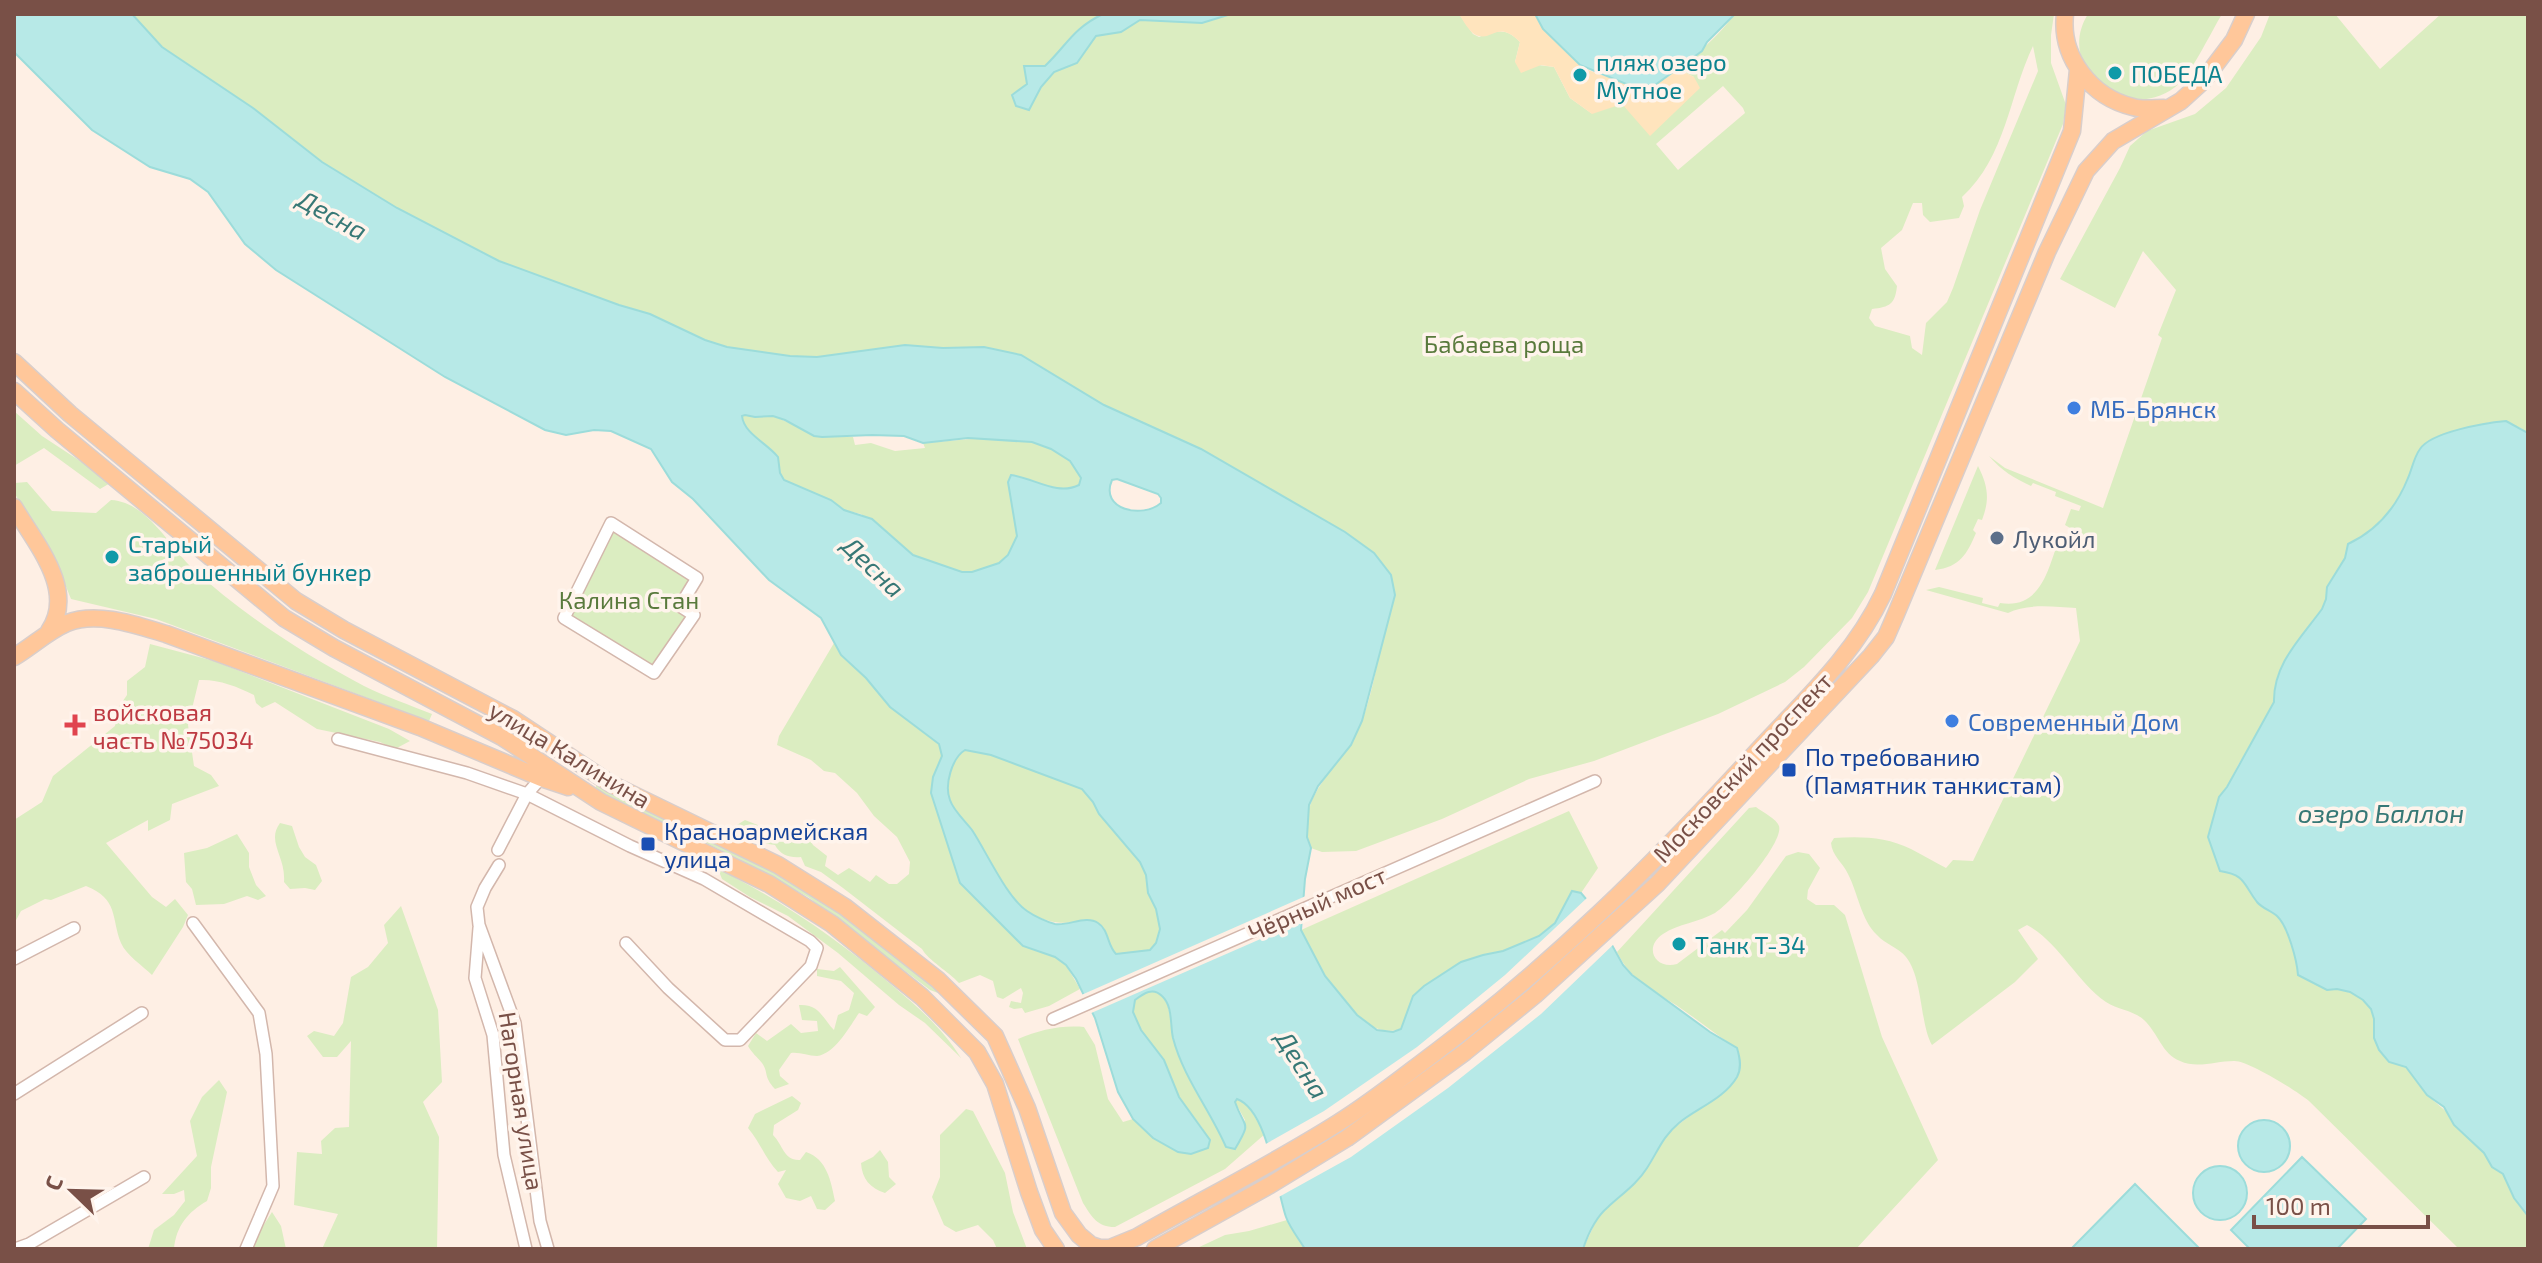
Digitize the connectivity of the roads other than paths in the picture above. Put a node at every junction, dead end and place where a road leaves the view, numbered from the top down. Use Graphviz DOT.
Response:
graph roads {
  1 [pos="2065,14"];
  2 [pos="2246,14"];
  3 [pos="2078,70"];
  4 [pos="2166,108"];
  5 [pos="14,362"];
  6 [pos="14,391"];
  7 [pos="14,507"];
  8 [pos="564,618"];
  9 [pos="40,641"];
  10 [pos="14,657"];
  11 [pos="338,739"];
  12 [pos="541,778"];
  13 [pos="1595,781"];
  14 [pos="582,790"];
  15 [pos="527,794"];
  16 [pos="498,850"];
  17 [pos="499,865"];
  18 [pos="1651,877"];
  19 [pos="193,923"];
  20 [pos="479,925"];
  21 [pos="74,928"];
  22 [pos="626,943"];
  23 [pos="14,959"];
  24 [pos="142,1013"];
  25 [pos="1055,1018"];
  26 [pos="14,1094"];
  27 [pos="144,1177"];
  28 [pos="1130,1239"];
  29 [pos="15,1249"];
  30 [pos="246,1249"];
  31 [pos="526,1249"];
  32 [pos="548,1249"];
  33 [pos="1056,1249"];
  34 [pos="1155,1249"];
  1 -- 3 [label="main road"];
  2 -- 4 [label="main road, Московский проспект"];
  3 -- 4 [label="main road"];
  3 -- 18 [label="main road, Московский проспект"];
  4 -- 18 [label="main road, Московский проспект"];
  5 -- 28 [label="main road, улица Калинина"];
  6 -- 14 [label="main road, улица Калинина"];
  7 -- 9 [label="main road"];
  8 -- 8 [label="street"];
  9 -- 10 [label="main road"];
  9 -- 12 [label="main road"];
  11 -- 15 [label="street"];
  12 -- 14 [label="main road"];
  12 -- 15 [label="street"];
  13 -- 25 [label="street, Чёрный мост"];
  14 -- 33 [label="main road, улица Калинина"];
  15 -- 16 [label="street"];
  15 -- 22 [label="street"];
  17 -- 20 [label="street"];
  18 -- 28 [label="main road, Московский проспект"];
  18 -- 34 [label="main road, Московский проспект"];
  19 -- 30 [label="street"];
  20 -- 31 [label="street"];
  20 -- 32 [label="street, Нагорная улица"];
  21 -- 23 [label="street"];
  24 -- 26 [label="street"];
  27 -- 29 [label="street"];
}
